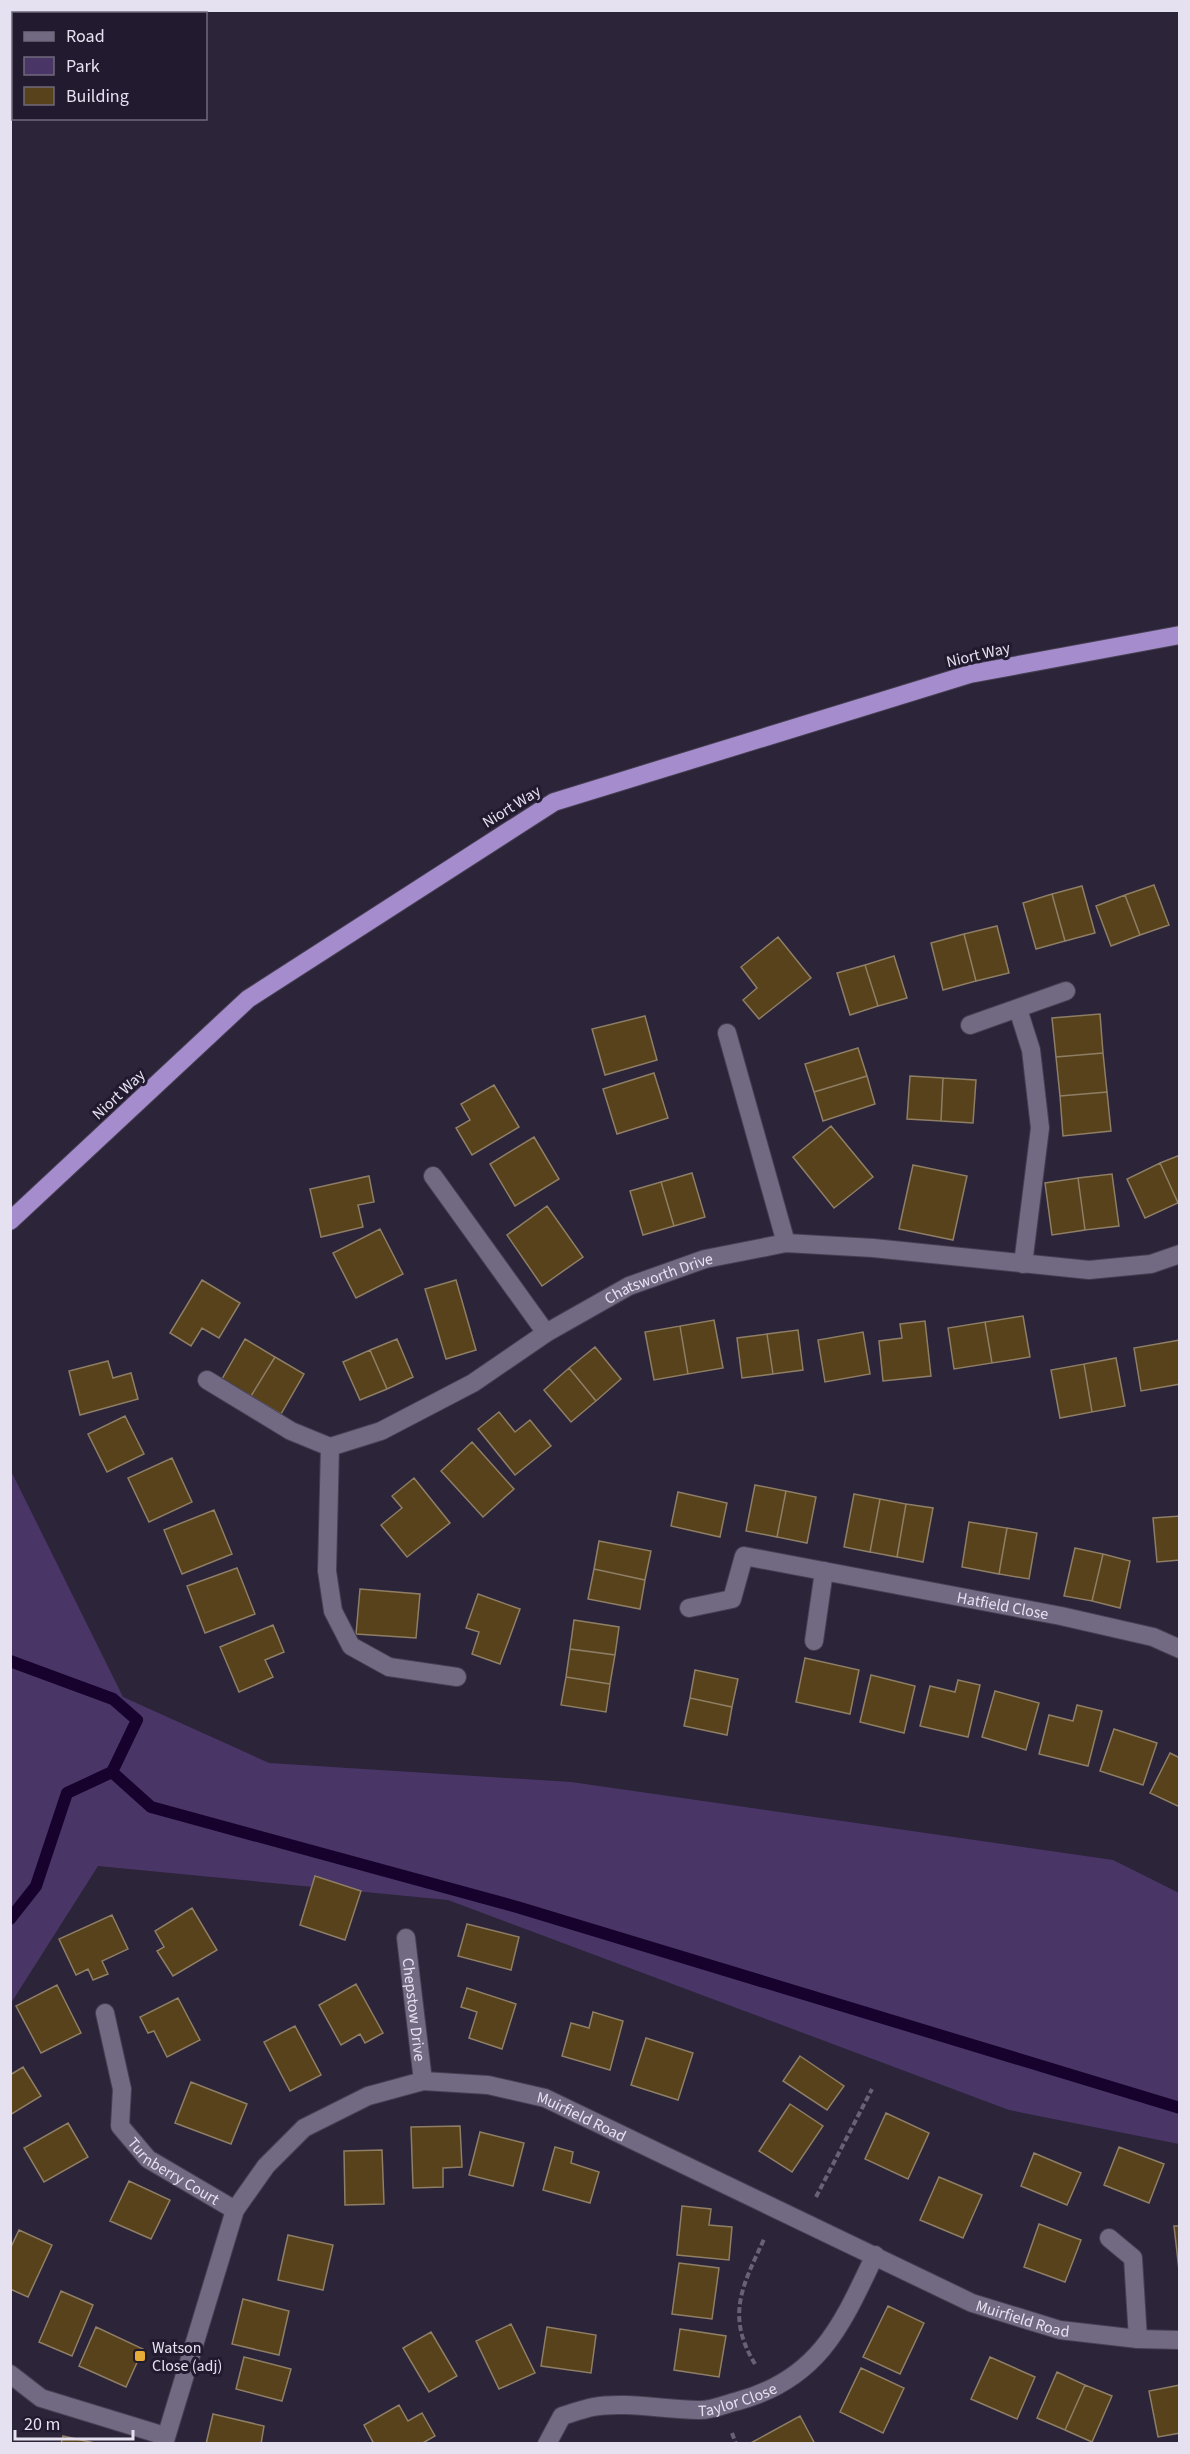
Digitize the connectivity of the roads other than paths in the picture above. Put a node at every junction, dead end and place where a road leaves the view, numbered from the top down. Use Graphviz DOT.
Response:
graph roads {
  1 [pos="1179,634"];
  2 [pos="1066,991"];
  3 [pos="1018,1009"];
  4 [pos="970,1025"];
  5 [pos="727,1033"];
  6 [pos="433,1176"];
  7 [pos="10,1221"];
  8 [pos="786,1243"];
  9 [pos="1179,1254"];
  10 [pos="1023,1264"];
  11 [pos="546,1333"];
  12 [pos="207,1380"];
  13 [pos="330,1447"];
  14 [pos="824,1571"];
  15 [pos="689,1608"];
  16 [pos="814,1641"];
  17 [pos="1179,1649"];
  18 [pos="457,1677"];
  19 [pos="406,1938"];
  20 [pos="105,2013"];
  21 [pos="423,2081"];
  22 [pos="235,2210"];
  23 [pos="1109,2238"];
  24 [pos="875,2255"];
  25 [pos="1138,2339"];
  26 [pos="1179,2340"];
  27 [pos="10,2374"];
  28 [pos="165,2440"];
  29 [pos="547,2444"];
  1 -- 7 [label="highway, Niort Way"];
  2 -- 3 [label="street"];
  3 -- 4 [label="street"];
  3 -- 10 [label="street"];
  5 -- 8 [label="street"];
  6 -- 11 [label="street"];
  8 -- 10 [label="street, Chatsworth Drive"];
  8 -- 11 [label="street, Chatsworth Drive"];
  9 -- 10 [label="street, Chatsworth Drive"];
  11 -- 13 [label="street, Chatsworth Drive"];
  12 -- 13 [label="street"];
  13 -- 18 [label="street"];
  14 -- 15 [label="street, Hatfield Close"];
  14 -- 16 [label="street"];
  14 -- 17 [label="street, Hatfield Close"];
  19 -- 21 [label="street, Chepstow Drive"];
  20 -- 22 [label="street, Turnberry Court"];
  21 -- 22 [label="street, Muirfield Road"];
  21 -- 24 [label="street, Muirfield Road"];
  22 -- 28 [label="street, Muirfield Road"];
  23 -- 25 [label="street"];
  24 -- 25 [label="street, Muirfield Road"];
  24 -- 29 [label="street, Taylor Close"];
  25 -- 26 [label="street, Muirfield Road"];
  27 -- 28 [label="street"];
}
